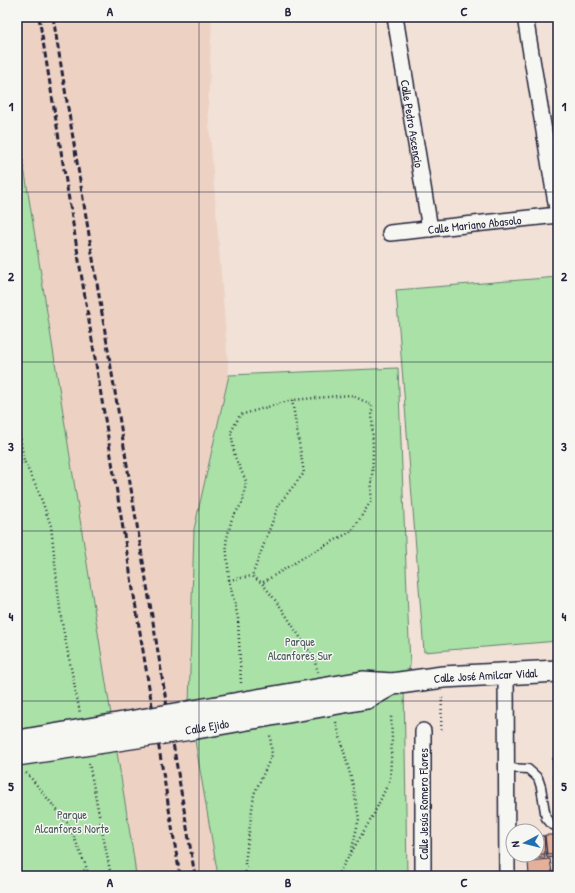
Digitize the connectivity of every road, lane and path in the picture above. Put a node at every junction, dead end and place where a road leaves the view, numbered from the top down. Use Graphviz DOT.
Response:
graph roads {
  1 [pos="395,17"];
  2 [pos="525,17"];
  3 [pos="558,215"];
  4 [pos="430,229"];
  5 [pos="390,233"];
  6 [pos="292,400"];
  7 [pos="17,419"];
  8 [pos="24,461"];
  9 [pos="17,465"];
  10 [pos="252,576"];
  11 [pos="229,580"];
  12 [pos="262,583"];
  13 [pos="558,671"];
  14 [pos="319,673"];
  15 [pos="506,673"];
  16 [pos="443,677"];
  17 [pos="413,681"];
  18 [pos="392,684"];
  19 [pos="241,685"];
  20 [pos="391,715"];
  21 [pos="334,716"];
  22 [pos="81,720"];
  23 [pos="423,731"];
  24 [pos="269,734"];
  25 [pos="17,741"];
  26 [pos="89,759"];
  27 [pos="19,762"];
  28 [pos="506,768"];
  29 [pos="558,824"];
  30 [pos="351,852"];
  31 [pos="87,869"];
  32 [pos="73,876"];
  33 [pos="88,876"];
  34 [pos="111,876"];
  35 [pos="246,876"];
  36 [pos="337,876"];
  37 [pos="423,876"];
  38 [pos="508,876"];
  1 -- 4 [label="street, Calle Pedro Ascencio"];
  2 -- 3 [label="street"];
  3 -- 4 [label="street, Calle Mariano Abasolo"];
  4 -- 5 [label="street, Calle Mariano Abasolo"];
  6 -- 10 [label="path"];
  6 -- 11 [label="path"];
  6 -- 12 [label="path"];
  7 -- 8 [label="path"];
  8 -- 9 [label="path"];
  8 -- 22 [label="path"];
  10 -- 11 [label="path"];
  10 -- 12 [label="path"];
  11 -- 19 [label="path"];
  12 -- 14 [label="path"];
  13 -- 15 [label="street, Calle José Amilcar Vidal"];
  15 -- 16 [label="street, Calle José Amilcar Vidal"];
  15 -- 28 [label="street"];
  16 -- 17 [label="street, Calle José Amilcar Vidal"];
  16 -- 23 [label="path"];
  17 -- 18 [label="street, Calle Ejido"];
  18 -- 25 [label="street, Calle Ejido, bridge"];
  18 -- 27 [label="street, Calle Ejido, bridge"];
  20 -- 30 [label="path"];
  21 -- 30 [label="path"];
  23 -- 37 [label="street, Calle Jesús Romero Flores"];
  24 -- 35 [label="path"];
  26 -- 34 [label="path"];
  27 -- 31 [label="path"];
  28 -- 29 [label="lane"];
  28 -- 38 [label="street"];
  30 -- 36 [label="path"];
  31 -- 32 [label="path"];
  31 -- 33 [label="path"];
}
